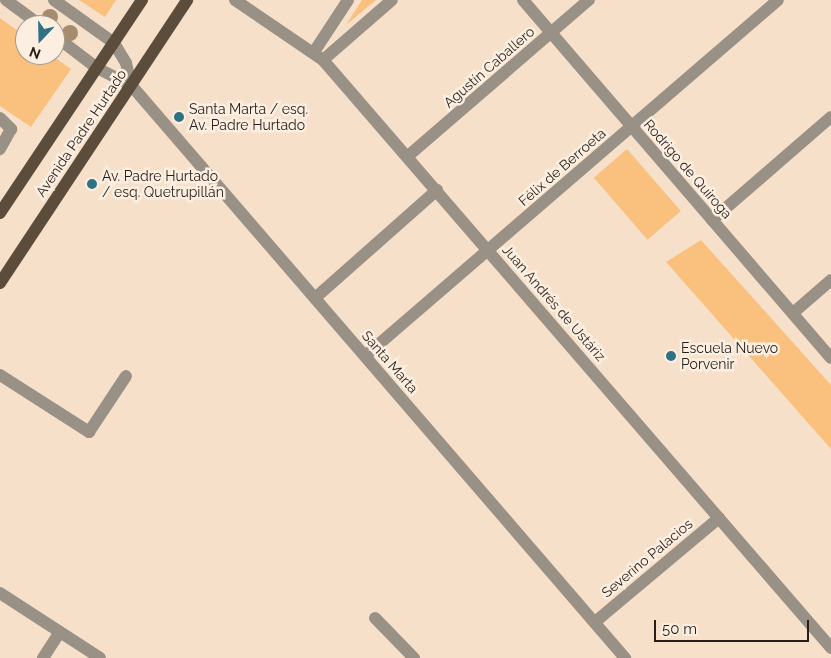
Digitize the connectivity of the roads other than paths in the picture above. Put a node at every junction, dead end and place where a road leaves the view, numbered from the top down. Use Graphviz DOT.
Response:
graph roads {
  1 [pos="6,0"];
  2 [pos="54,0"];
  3 [pos="142,0"];
  4 [pos="187,0"];
  5 [pos="235,0"];
  6 [pos="348,0"];
  7 [pos="392,0"];
  8 [pos="523,0"];
  9 [pos="590,0"];
  10 [pos="778,0"];
  11 [pos="26,15"];
  12 [pos="551,33"];
  13 [pos="114,43"];
  14 [pos="65,44"];
  15 [pos="318,56"];
  16 [pos="97,68"];
  17 [pos="131,85"];
  18 [pos="0,118"];
  19 [pos="831,118"];
  20 [pos="632,126"];
  21 [pos="0,149"];
  22 [pos="408,156"];
  23 [pos="437,190"];
  24 [pos="0,213"];
  25 [pos="712,220"];
  26 [pos="489,250"];
  27 [pos="831,280"];
  28 [pos="0,283"];
  29 [pos="315,298"];
  30 [pos="793,313"];
  31 [pos="365,356"];
  32 [pos="831,358"];
  33 [pos="0,375"];
  34 [pos="126,376"];
  35 [pos="719,518"];
  36 [pos="0,592"];
  37 [pos="375,618"];
  38 [pos="594,622"];
  39 [pos="60,632"];
  40 [pos="831,648"];
  41 [pos="43,658"];
  42 [pos="100,658"];
  43 [pos="414,658"];
  44 [pos="625,658"];
  1 -- 11 [label="street"];
  2 -- 13 [label="street, Santa Marta"];
  3 -- 13 [label="main road, Avenida Padre Hurtado"];
  4 -- 17 [label="main road, Avenida Padre Hurtado"];
  5 -- 15 [label="street, Juan Andrés de Ustáriz"];
  6 -- 15 [label="street"];
  7 -- 15 [label="street"];
  8 -- 12 [label="street, Rodrigo de Quiroga"];
  9 -- 12 [label="street, Agustín Caballero"];
  10 -- 20 [label="street, Félix de Berroeta"];
  12 -- 20 [label="street, Rodrigo de Quiroga"];
  12 -- 22 [label="street, Agustín Caballero"];
  13 -- 16 [label="main road, Avenida Padre Hurtado"];
  13 -- 17 [label="street, Santa Marta"];
  14 -- 16 [label="street, Santa Marta"];
  15 -- 22 [label="street, Juan Andrés de Ustáriz"];
  16 -- 17 [label="street, Santa Marta"];
  16 -- 24 [label="main road, Avenida Padre Hurtado"];
  17 -- 28 [label="main road, Avenida Padre Hurtado"];
  17 -- 29 [label="street, Santa Marta"];
  18 -- 21 [label="street"];
  19 -- 25 [label="street"];
  20 -- 25 [label="street, Rodrigo de Quiroga"];
  20 -- 26 [label="street, Félix de Berroeta"];
  22 -- 23 [label="street, Juan Andrés de Ustáriz"];
  23 -- 26 [label="street, Juan Andrés de Ustáriz"];
  23 -- 29 [label="street"];
  25 -- 30 [label="street, Rodrigo de Quiroga"];
  26 -- 31 [label="street, Félix de Berroeta"];
  26 -- 35 [label="street, Juan Andrés de Ustáriz"];
  27 -- 30 [label="street"];
  29 -- 31 [label="street, Santa Marta"];
  30 -- 32 [label="street, Rodrigo de Quiroga"];
  31 -- 38 [label="street, Santa Marta"];
  33 -- 34 [label="street"];
  35 -- 38 [label="street, Severino Palacios"];
  35 -- 40 [label="street, Juan Andrés de Ustáriz"];
  36 -- 39 [label="street"];
  37 -- 43 [label="street"];
  38 -- 44 [label="street, Santa Marta"];
  39 -- 41 [label="street"];
  39 -- 42 [label="street"];
}
